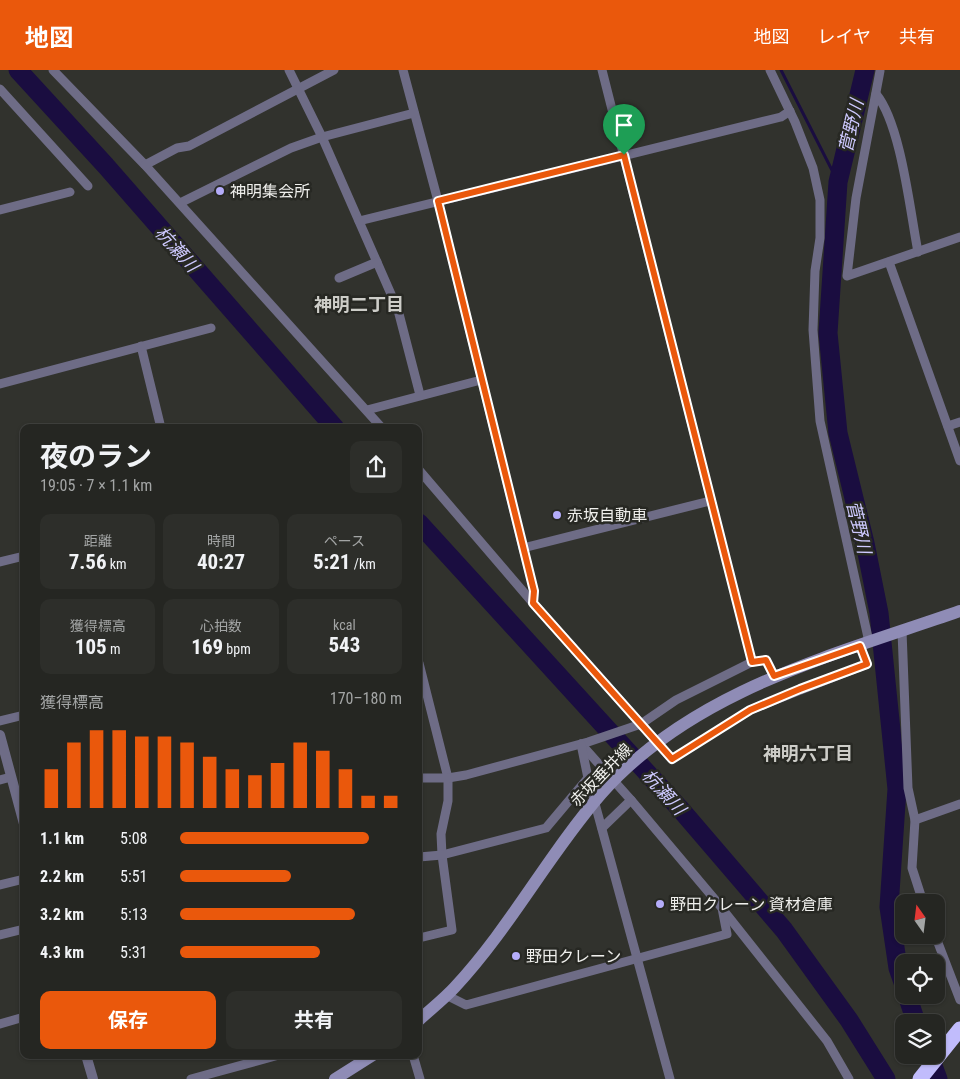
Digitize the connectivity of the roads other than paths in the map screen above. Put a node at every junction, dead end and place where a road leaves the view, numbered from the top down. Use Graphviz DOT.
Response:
graph roads {
  1 [pos="53,70"];
  2 [pos="289,70"];
  3 [pos="334,70"];
  4 [pos="403,70"];
  5 [pos="602,70"];
  6 [pos="770,70"];
  7 [pos="880,71"];
  8 [pos="299,88"];
  9 [pos="0,89"];
  10 [pos="876,94"];
  11 [pos="790,111"];
  12 [pos="414,113"];
  13 [pos="322,138"];
  14 [pos="624,155"];
  15 [pos="145,165"];
  16 [pos="88,186"];
  17 [pos="70,192"];
  18 [pos="438,201"];
  19 [pos="180,203"];
  20 [pos="0,210"];
  21 [pos="359,221"];
  22 [pos="960,237"];
  23 [pos="918,252"];
  24 [pos="377,262"];
  25 [pos="889,262"];
  26 [pos="339,278"];
  27 [pos="211,328"];
  28 [pos="141,346"];
  29 [pos="481,380"];
  30 [pos="0,384"];
  31 [pos="420,395"];
  32 [pos="368,410"];
  33 [pos="960,422"];
  34 [pos="160,424"];
  35 [pos="379,424"];
  36 [pos="948,426"];
  37 [pos="960,461"];
  38 [pos="422,474"];
  39 [pos="710,501"];
  40 [pos="523,548"];
  41 [pos="20,557"];
  42 [pos="0,562"];
  43 [pos="533,603"];
  44 [pos="960,610"];
  45 [pos="899,632"];
  46 [pos="864,644"];
  47 [pos="752,662"];
  48 [pos="774,676"];
  49 [pos="422,678"];
  50 [pos="20,716"];
  51 [pos="0,721"];
  52 [pos="637,726"];
  53 [pos="0,735"];
  54 [pos="584,743"];
  55 [pos="11,777"];
  56 [pos="422,778"];
  57 [pos="448,778"];
  58 [pos="588,778"];
  59 [pos="0,780"];
  60 [pos="630,800"];
  61 [pos="960,804"];
  62 [pos="20,808"];
  63 [pos="916,820"];
  64 [pos="602,828"];
  65 [pos="442,855"];
  66 [pos="422,856"];
  67 [pos="20,880"];
  68 [pos="0,885"];
  69 [pos="920,894"];
  70 [pos="722,908"];
  71 [pos="20,930"];
  72 [pos="0,935"];
  73 [pos="422,937"];
  74 [pos="939,944"];
  75 [pos="638,957"];
  76 [pos="958,984"];
  77 [pos="446,995"];
  78 [pos="960,998"];
  79 [pos="422,1017"];
  80 [pos="20,1018"];
  81 [pos="0,1024"];
  82 [pos="960,1029"];
  83 [pos="960,1042"];
  84 [pos="87,1059"];
  85 [pos="264,1059"];
  86 [pos="367,1059"];
  87 [pos="414,1059"];
  88 [pos="92,1079"];
  89 [pos="191,1079"];
  90 [pos="335,1079"];
  91 [pos="420,1079"];
  92 [pos="670,1079"];
  93 [pos="849,1079"];
  94 [pos="920,1079"];
  95 [pos="932,1079"];
  1 -- 15 [label="street"];
  2 -- 8 [label="street"];
  3 -- 8 [label="street"];
  4 -- 12 [label="street"];
  5 -- 14 [label="street"];
  6 -- 11 [label="street"];
  7 -- 10 [label="street"];
  8 -- 13 [label="street"];
  8 -- 15 [label="street"];
  9 -- 16 [label="street"];
  10 -- 23 [label="street"];
  10 -- 25 [label="street"];
  11 -- 14 [label="street"];
  11 -- 46 [label="street"];
  12 -- 13 [label="street"];
  12 -- 18 [label="street"];
  13 -- 19 [label="street"];
  13 -- 21 [label="street"];
  14 -- 18 [label="street"];
  14 -- 39 [label="street"];
  15 -- 19 [label="street"];
  17 -- 20 [label="street"];
  18 -- 21 [label="street"];
  18 -- 29 [label="street"];
  19 -- 32 [label="street"];
  21 -- 24 [label="street"];
  22 -- 23 [label="street"];
  23 -- 25 [label="street"];
  24 -- 26 [label="street"];
  24 -- 31 [label="street"];
  25 -- 36 [label="street"];
  27 -- 28 [label="street"];
  28 -- 30 [label="street"];
  28 -- 34 [label="street"];
  29 -- 31 [label="street"];
  29 -- 40 [label="street"];
  31 -- 32 [label="street"];
  32 -- 35 [label="street"];
  33 -- 36 [label="street"];
  36 -- 37 [label="street"];
  38 -- 43 [label="street"];
  39 -- 40 [label="street"];
  39 -- 47 [label="street"];
  40 -- 43 [label="street"];
  41 -- 42 [label="street"];
  43 -- 52 [label="street"];
  44 -- 45 [label="main road, 赤坂垂井線"];
  45 -- 46 [label="main road, 赤坂垂井線"];
  45 -- 63 [label="street"];
  46 -- 48 [label="main road, 赤坂垂井線"];
  46 -- 52 [label="street"];
  47 -- 48 [label="street"];
  47 -- 52 [label="street"];
  48 -- 77 [label="main road, 赤坂垂井線"];
  49 -- 57 [label="street"];
  50 -- 51 [label="street"];
  52 -- 54 [label="street"];
  53 -- 55 [label="street"];
  54 -- 57 [label="street"];
  54 -- 58 [label="street"];
  54 -- 60 [label="street"];
  55 -- 59 [label="street"];
  55 -- 62 [label="street"];
  56 -- 57 [label="street"];
  57 -- 65 [label="street"];
  58 -- 64 [label="street"];
  58 -- 65 [label="street"];
  60 -- 64 [label="street"];
  60 -- 70 [label="street"];
  61 -- 63 [label="street"];
  63 -- 69 [label="street"];
  64 -- 75 [label="street"];
  65 -- 66 [label="street"];
  65 -- 73 [label="street"];
  67 -- 68 [label="street"];
  70 -- 75 [label="street"];
  70 -- 93 [label="street"];
  71 -- 72 [label="street"];
  74 -- 76 [label="street"];
  75 -- 77 [label="street"];
  75 -- 92 [label="street"];
  76 -- 78 [label="street"];
  77 -- 79 [label="main road, 赤坂垂井線"];
  80 -- 81 [label="street"];
  82 -- 94 [label="highway"];
  83 -- 95 [label="highway"];
  84 -- 88 [label="street"];
  85 -- 89 [label="street"];
  86 -- 90 [label="main road"];
  87 -- 91 [label="street"];
}
